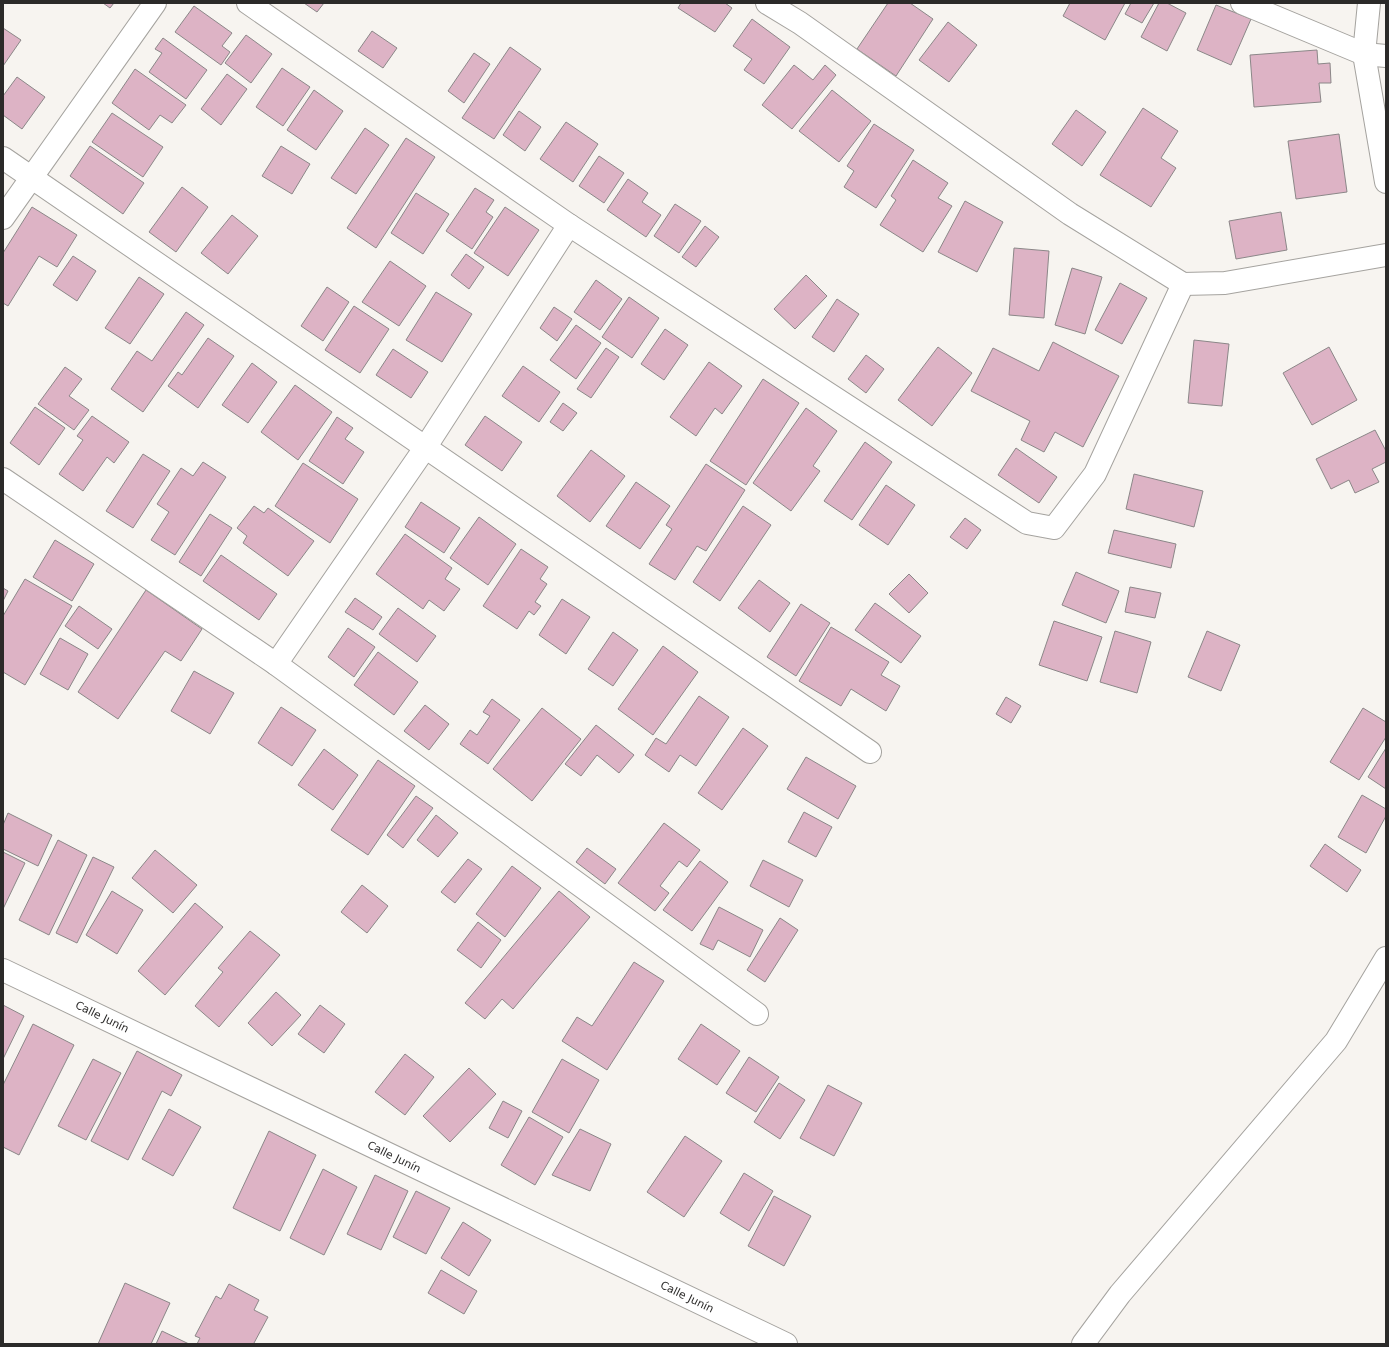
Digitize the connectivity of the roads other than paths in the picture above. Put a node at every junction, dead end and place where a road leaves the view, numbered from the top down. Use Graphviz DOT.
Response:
graph roads {
  1 [pos="155,3"];
  2 [pos="248,3"];
  3 [pos="767,3"];
  4 [pos="1242,3"];
  5 [pos="1369,3"];
  6 [pos="1364,54"];
  7 [pos="1386,56"];
  8 [pos="3,158"];
  9 [pos="32,178"];
  10 [pos="1386,182"];
  11 [pos="3,218"];
  12 [pos="569,225"];
  13 [pos="1386,255"];
  14 [pos="1183,284"];
  15 [pos="424,448"];
  16 [pos="3,480"];
  17 [pos="276,664"];
  18 [pos="870,752"];
  19 [pos="1386,958"];
  20 [pos="3,970"];
  21 [pos="757,1014"];
  22 [pos="786,1344"];
  23 [pos="1082,1344"];
  1 -- 9 [label="street"];
  2 -- 12 [label="street"];
  3 -- 14 [label="street"];
  4 -- 6 [label="street"];
  5 -- 6 [label="street"];
  6 -- 7 [label="street"];
  6 -- 10 [label="street"];
  8 -- 9 [label="street"];
  9 -- 11 [label="street"];
  9 -- 15 [label="street"];
  12 -- 14 [label="street"];
  12 -- 15 [label="street"];
  13 -- 14 [label="street"];
  15 -- 17 [label="street"];
  15 -- 18 [label="street"];
  16 -- 17 [label="street"];
  17 -- 21 [label="street"];
  19 -- 23 [label="street"];
  20 -- 22 [label="street, Calle Junín"];
}
